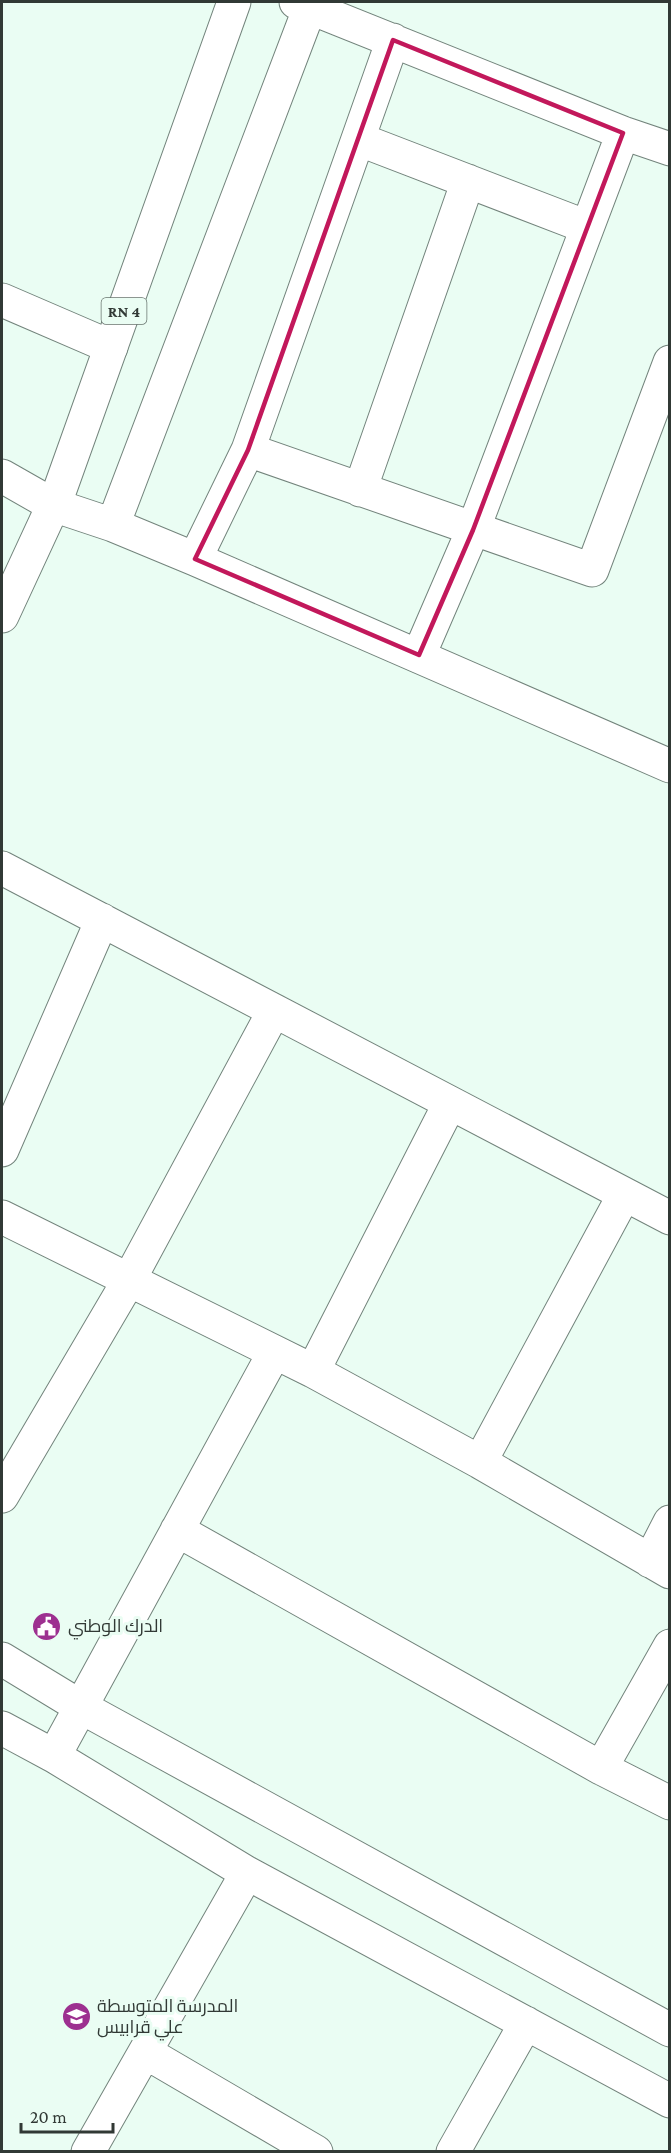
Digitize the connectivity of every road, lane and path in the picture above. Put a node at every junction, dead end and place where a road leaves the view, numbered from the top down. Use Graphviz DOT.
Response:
graph roads {
  1 [pos="234,2"];
  2 [pos="303,4"];
  3 [pos="393,40"];
  4 [pos="623,133"];
  5 [pos="358,140"];
  6 [pos="669,149"];
  7 [pos="468,181"];
  8 [pos="587,227"];
  9 [pos="2,300"];
  10 [pos="111,347"];
  11 [pos="669,362"];
  12 [pos="248,450"];
  13 [pos="2,476"];
  14 [pos="360,490"];
  15 [pos="53,505"];
  16 [pos="113,525"];
  17 [pos="472,530"];
  18 [pos="195,559"];
  19 [pos="2,616"];
  20 [pos="419,655"];
  21 [pos="669,766"];
  22 [pos="2,868"];
  23 [pos="102,920"];
  24 [pos="274,1011"];
  25 [pos="450,1103"];
  26 [pos="2,1150"];
  27 [pos="624,1195"];
  28 [pos="2,1217"];
  29 [pos="669,1218"];
  30 [pos="129,1280"];
  31 [pos="274,1353"];
  32 [pos="313,1371"];
  33 [pos="480,1462"];
  34 [pos="2,1496"];
  35 [pos="669,1522"];
  36 [pos="177,1530"];
  37 [pos="659,1566"];
  38 [pos="669,1646"];
  39 [pos="2,1659"];
  40 [pos="81,1707"];
  41 [pos="2,1728"];
  42 [pos="54,1756"];
  43 [pos="601,1768"];
  44 [pos="669,1803"];
  45 [pos="247,1873"];
  46 [pos="526,2023"];
  47 [pos="669,2030"];
  48 [pos="145,2052"];
  49 [pos="669,2102"];
  50 [pos="88,2151"];
  51 [pos="316,2151"];
  52 [pos="453,2151"];
  1 -- 10 [label="street, RN 4"];
  2 -- 3 [label="street"];
  2 -- 16 [label="street"];
  3 -- 4 [label="street"];
  3 -- 5 [label="street"];
  4 -- 6 [label="street"];
  4 -- 8 [label="street"];
  5 -- 7 [label="street"];
  5 -- 12 [label="street"];
  7 -- 8 [label="street"];
  7 -- 14 [label="street"];
  8 -- 17 [label="street"];
  9 -- 10 [label="street"];
  10 -- 15 [label="street, RN 4"];
  11 -- 17 [label="street"];
  12 -- 14 [label="street"];
  12 -- 18 [label="street"];
  13 -- 15 [label="street"];
  14 -- 17 [label="street"];
  15 -- 16 [label="street"];
  15 -- 19 [label="street, RN 4"];
  16 -- 18 [label="street"];
  17 -- 20 [label="street"];
  18 -- 20 [label="street"];
  20 -- 21 [label="street"];
  22 -- 23 [label="street"];
  23 -- 24 [label="street"];
  23 -- 26 [label="street"];
  24 -- 25 [label="street"];
  24 -- 30 [label="street"];
  25 -- 27 [label="street"];
  25 -- 32 [label="street"];
  27 -- 29 [label="street"];
  27 -- 33 [label="street"];
  28 -- 30 [label="street"];
  30 -- 31 [label="street"];
  30 -- 34 [label="street"];
  31 -- 32 [label="street"];
  31 -- 36 [label="street"];
  32 -- 33 [label="street"];
  33 -- 37 [label="street"];
  35 -- 37 [label="street"];
  36 -- 40 [label="street"];
  36 -- 43 [label="street"];
  38 -- 43 [label="street"];
  39 -- 40 [label="street"];
  40 -- 42 [label="street"];
  40 -- 47 [label="street"];
  41 -- 42 [label="street"];
  42 -- 45 [label="street"];
  43 -- 44 [label="street"];
  45 -- 46 [label="street"];
  45 -- 48 [label="street"];
  46 -- 49 [label="street"];
  46 -- 52 [label="street"];
  48 -- 50 [label="street"];
  48 -- 51 [label="street"];
}
